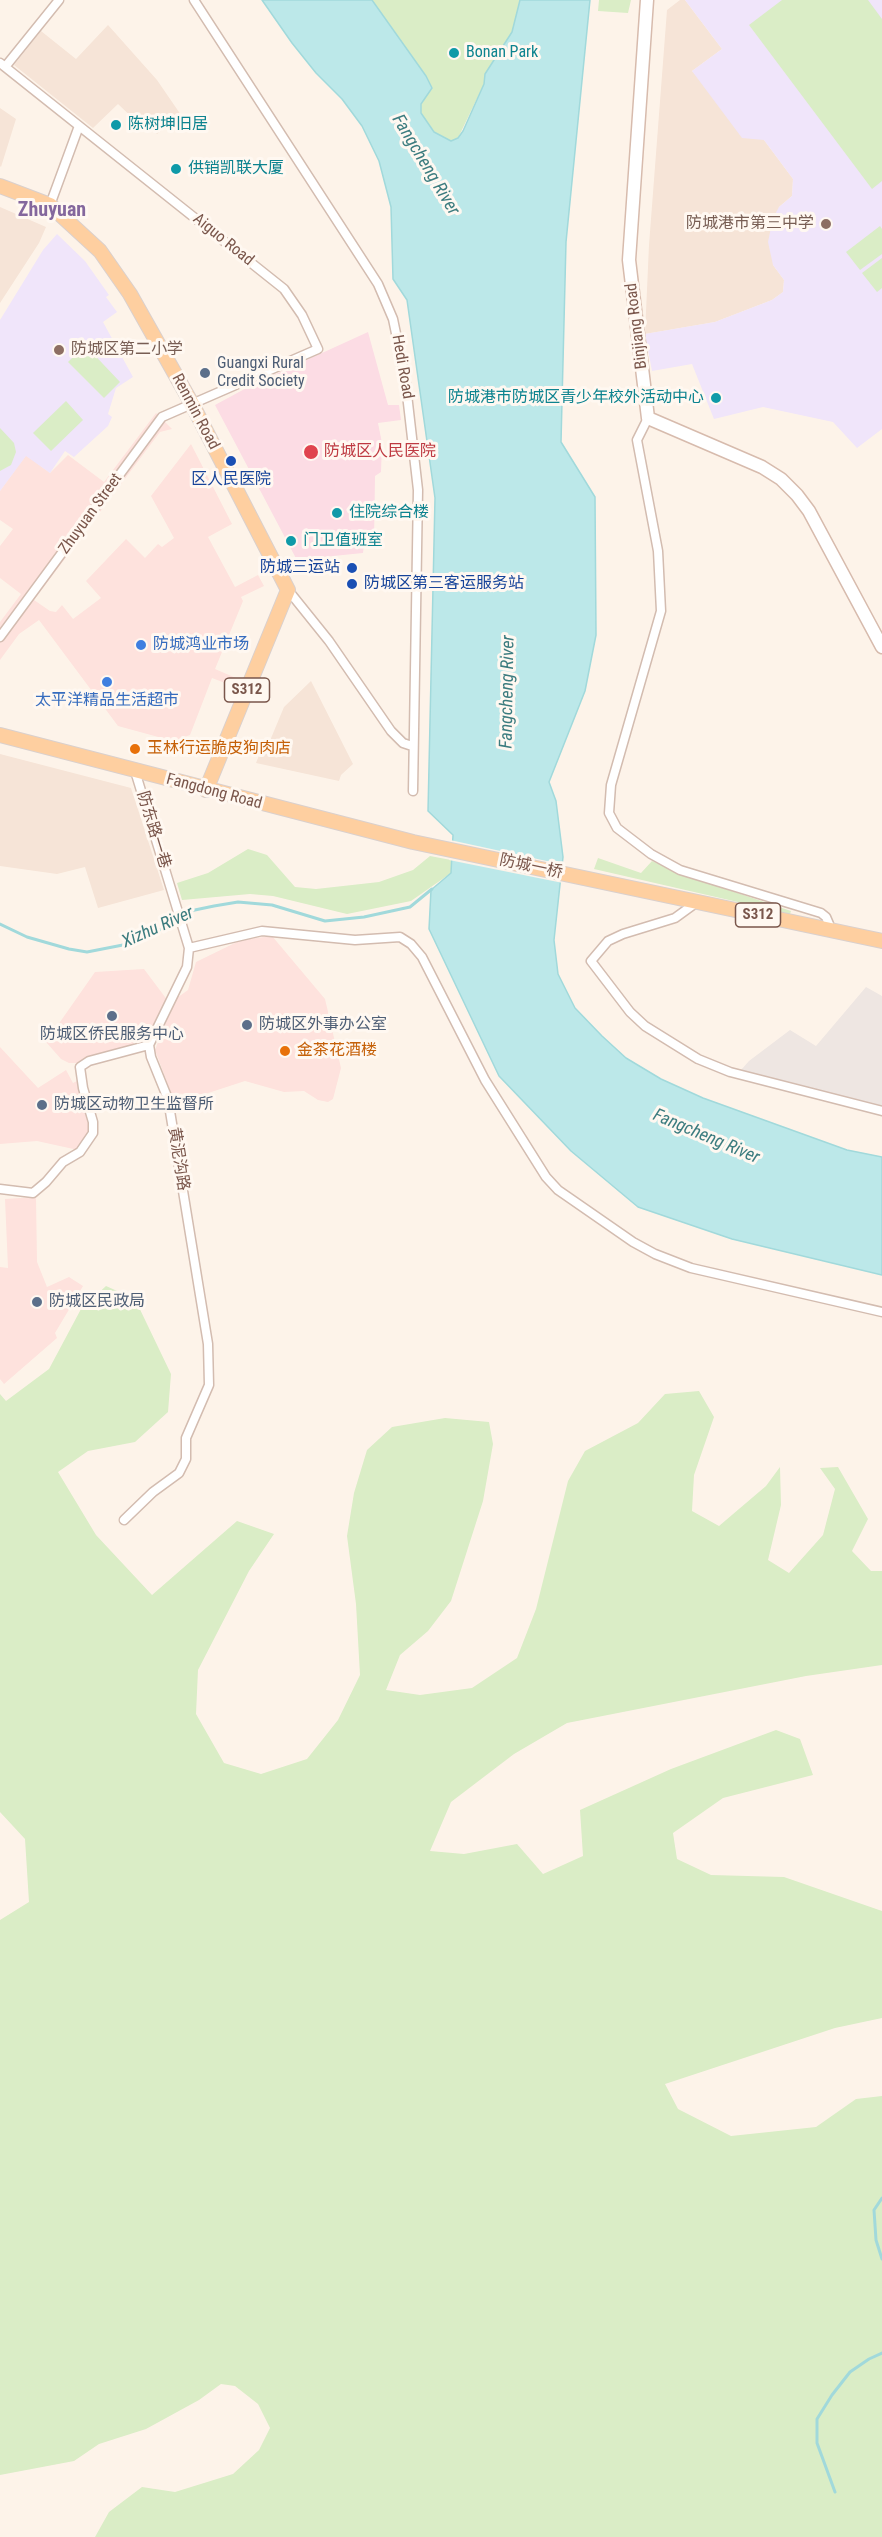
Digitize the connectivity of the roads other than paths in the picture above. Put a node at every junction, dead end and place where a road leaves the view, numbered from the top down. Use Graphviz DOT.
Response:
graph roads {
  1 [pos="59,0"];
  2 [pos="194,0"];
  3 [pos="647,0"];
  4 [pos="3,65"];
  5 [pos="79,126"];
  6 [pos="0,186"];
  7 [pos="50,205"];
  8 [pos="192,404"];
  9 [pos="648,418"];
  10 [pos="288,590"];
  11 [pos="0,637"];
  12 [pos="882,647"];
  13 [pos="0,735"];
  14 [pos="412,746"];
  15 [pos="135,771"];
  16 [pos="206,790"];
  17 [pos="413,791"];
  18 [pos="428,845"];
  19 [pos="697,902"];
  20 [pos="827,930"];
  21 [pos="882,941"];
  22 [pos="189,948"];
  23 [pos="149,1045"];
  24 [pos="882,1111"];
  25 [pos="0,1189"];
  26 [pos="882,1311"];
  27 [pos="124,1520"];
  1 -- 4 [label="street"];
  2 -- 14 [label="street, Hedi Road"];
  3 -- 9 [label="street, Binjiang Road"];
  4 -- 5 [label="street, Aiguo Road"];
  5 -- 7 [label="street"];
  5 -- 8 [label="street, Aiguo Road"];
  6 -- 7 [label="main road, Renmin Road"];
  7 -- 8 [label="main road, Renmin Road"];
  8 -- 10 [label="main road, Renmin Road"];
  8 -- 11 [label="street, Zhuyuan Street"];
  9 -- 12 [label="street"];
  9 -- 20 [label="street"];
  10 -- 14 [label="street, Renmin Road"];
  10 -- 16 [label="main road, S312"];
  13 -- 15 [label="main road, Fangdong Road"];
  14 -- 17 [label="street, Hedi Road"];
  15 -- 16 [label="main road, Fangdong Road"];
  15 -- 22 [label="street, 防东路一巷"];
  16 -- 18 [label="main road, Fangdong Road / S312"];
  18 -- 19 [label="main road, 防城一桥 / S312"];
  19 -- 20 [label="main road, S312"];
  19 -- 24 [label="street"];
  20 -- 21 [label="main road, S312"];
  22 -- 23 [label="street"];
  22 -- 26 [label="street"];
  23 -- 25 [label="street"];
  23 -- 27 [label="street, 黄泥沟路"];
}
